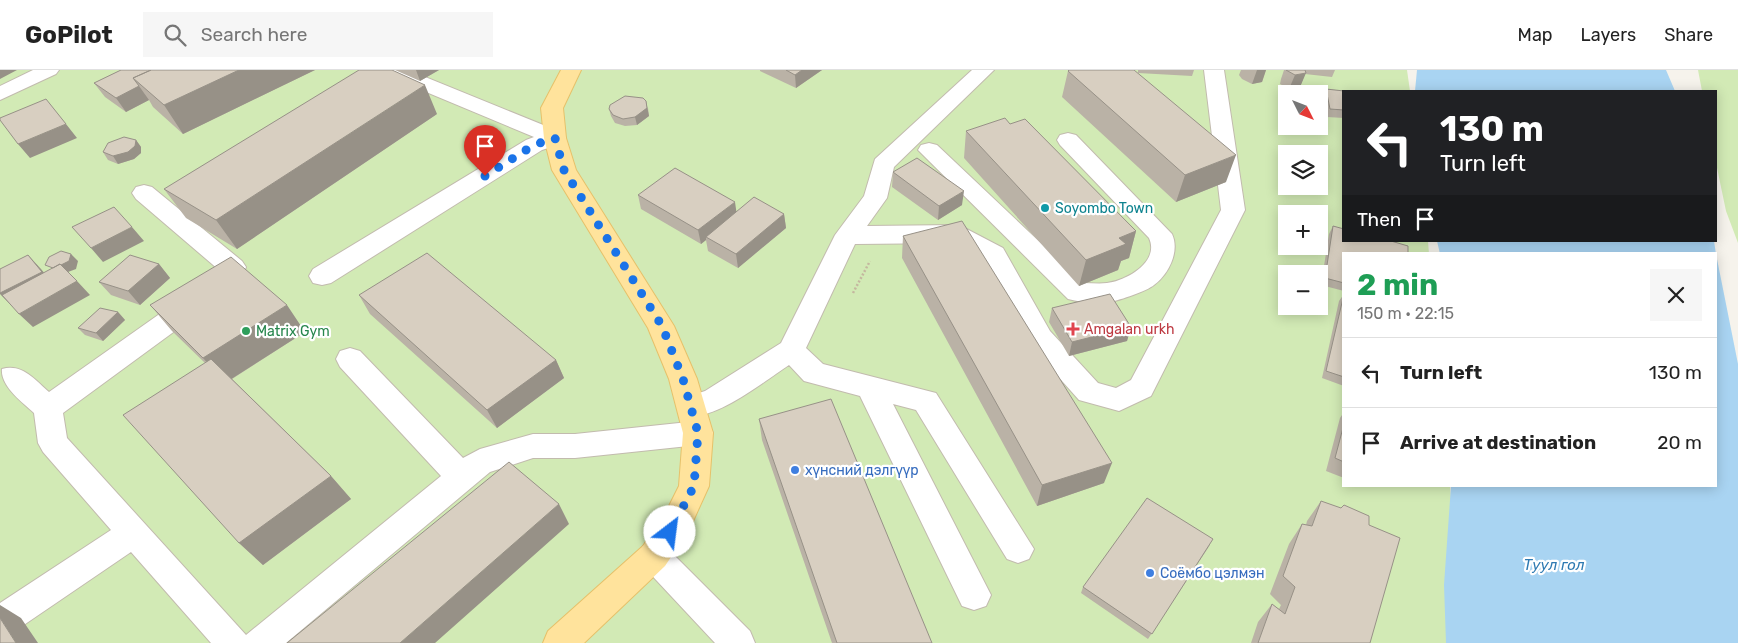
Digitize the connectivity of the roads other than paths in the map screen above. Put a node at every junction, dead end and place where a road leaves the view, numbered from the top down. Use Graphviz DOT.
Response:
graph roads {
  1 [pos="49,70"];
  2 [pos="390,70"];
  3 [pos="571,70"];
  4 [pos="984,70"];
  5 [pos="1214,70"];
  6 [pos="0,94"];
  7 [pos="555,138"];
  8 [pos="1068,140"];
  9 [pos="929,150"];
  10 [pos="144,193"];
  11 [pos="847,235"];
  12 [pos="322,276"];
  13 [pos="791,350"];
  14 [pos="350,359"];
  15 [pos="12,377"];
  16 [pos="871,389"];
  17 [pos="48,408"];
  18 [pos="695,420"];
  19 [pos="462,477"];
  20 [pos="134,532"];
  21 [pos="1018,549"];
  22 [pos="654,556"];
  23 [pos="974,595"];
  24 [pos="0,622"];
  25 [pos="233,643"];
  26 [pos="260,643"];
  27 [pos="560,643"];
  28 [pos="738,643"];
  1 -- 6 [label="street"];
  2 -- 7 [label="street"];
  3 -- 7 [label="main road"];
  4 -- 11 [label="street"];
  5 -- 11 [label="street"];
  7 -- 12 [label="street"];
  7 -- 18 [label="main road"];
  8 -- 9 [label="street"];
  10 -- 17 [label="street"];
  11 -- 13 [label="street"];
  13 -- 16 [label="street"];
  13 -- 18 [label="street"];
  14 -- 19 [label="street"];
  15 -- 17 [label="street"];
  16 -- 21 [label="street"];
  16 -- 23 [label="street"];
  17 -- 20 [label="street"];
  18 -- 19 [label="street"];
  18 -- 22 [label="main road"];
  19 -- 26 [label="street"];
  20 -- 24 [label="street"];
  20 -- 25 [label="street"];
  22 -- 27 [label="main road"];
  22 -- 28 [label="street"];
}
